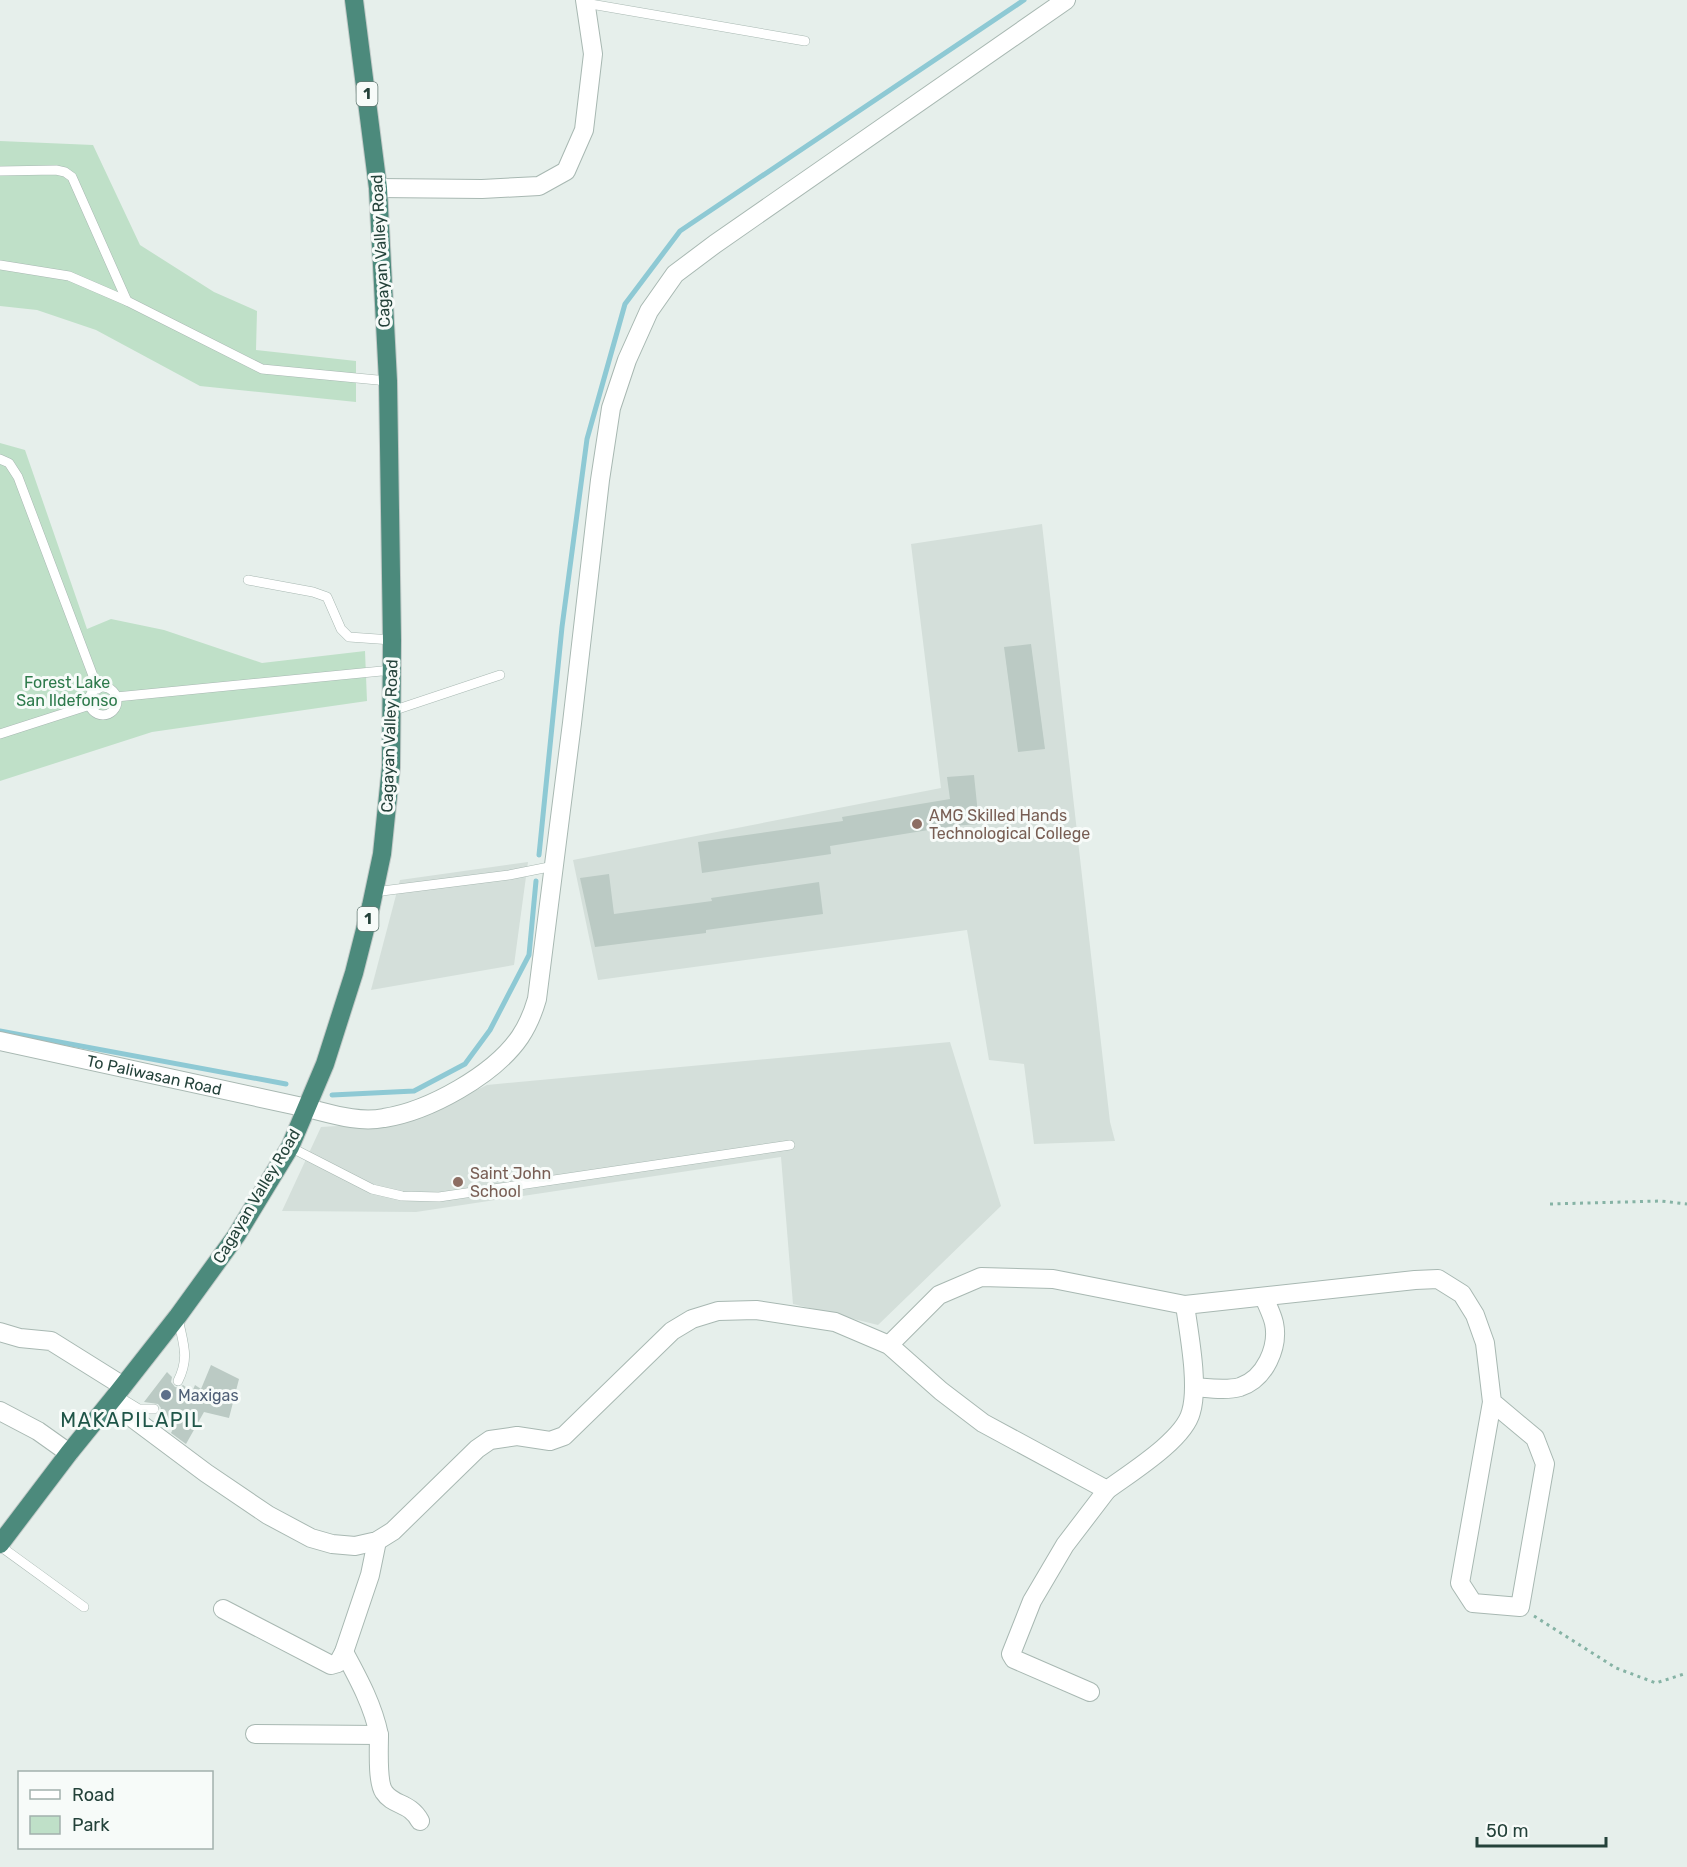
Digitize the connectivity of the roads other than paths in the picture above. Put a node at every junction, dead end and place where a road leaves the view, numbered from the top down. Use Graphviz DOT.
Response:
graph roads {
  1 [pos="354,0"];
  2 [pos="1066,0"];
  3 [pos="585,1"];
  4 [pos="805,41"];
  5 [pos="0,171"];
  6 [pos="378,188"];
  7 [pos="0,265"];
  8 [pos="127,301"];
  9 [pos="388,381"];
  10 [pos="0,459"];
  11 [pos="248,580"];
  12 [pos="392,640"];
  13 [pos="392,670"];
  14 [pos="500,675"];
  15 [pos="98,689"];
  16 [pos="116,697"];
  17 [pos="90,705"];
  18 [pos="392,711"];
  19 [pos="0,734"];
  20 [pos="554,866"];
  21 [pos="374,892"];
  22 [pos="0,1041"];
  23 [pos="307,1108"];
  24 [pos="790,1145"];
  25 [pos="290,1147"];
  26 [pos="1264,1297"];
  27 [pos="1185,1305"];
  28 [pos="178,1316"];
  29 [pos="0,1332"];
  30 [pos="889,1345"];
  31 [pos="178,1381"];
  32 [pos="1194,1388"];
  33 [pos="117,1395"];
  34 [pos="1492,1402"];
  35 [pos="154,1410"];
  36 [pos="0,1411"];
  37 [pos="69,1453"];
  38 [pos="1107,1490"];
  39 [pos="377,1541"];
  40 [pos="0,1545"];
  41 [pos="84,1607"];
  42 [pos="223,1609"];
  43 [pos="345,1652"];
  44 [pos="1090,1692"];
  45 [pos="255,1734"];
  46 [pos="379,1735"];
  47 [pos="420,1821"];
  1 -- 6 [label="highway, Cagayan Valley Road / 1"];
  2 -- 20 [label="street, To Paliwasan Road"];
  3 -- 4 [label="lane"];
  3 -- 6 [label="street"];
  5 -- 8 [label="lane"];
  6 -- 9 [label="highway, Cagayan Valley Road / 1"];
  7 -- 8 [label="lane"];
  8 -- 9 [label="lane"];
  9 -- 12 [label="highway, Cagayan Valley Road / 1"];
  10 -- 15 [label="lane"];
  11 -- 12 [label="lane"];
  12 -- 13 [label="highway, Cagayan Valley Road / 1"];
  13 -- 16 [label="lane"];
  13 -- 18 [label="highway, Cagayan Valley Road / 1"];
  14 -- 18 [label="lane"];
  15 -- 16 [label="lane"];
  15 -- 17 [label="lane"];
  16 -- 17 [label="lane"];
  17 -- 19 [label="lane"];
  18 -- 21 [label="highway, Cagayan Valley Road / 1"];
  20 -- 21 [label="lane"];
  20 -- 23 [label="street, To Paliwasan Road"];
  21 -- 23 [label="highway, Cagayan Valley Road / 1"];
  22 -- 23 [label="street, To Paliwasan Road"];
  23 -- 25 [label="highway, Cagayan Valley Road / 1"];
  24 -- 25 [label="lane"];
  25 -- 28 [label="highway, Cagayan Valley Road / 1"];
  26 -- 27 [label="street"];
  26 -- 32 [label="street"];
  26 -- 34 [label="street"];
  27 -- 30 [label="street"];
  27 -- 32 [label="street"];
  28 -- 31 [label="lane"];
  28 -- 33 [label="highway, Cagayan Valley Road / 1"];
  29 -- 33 [label="street"];
  30 -- 38 [label="street"];
  30 -- 39 [label="street"];
  32 -- 38 [label="street"];
  33 -- 35 [label="lane"];
  33 -- 37 [label="highway, Cagayan Valley Road / 1"];
  33 -- 39 [label="street"];
  34 -- 34 [label="street"];
  36 -- 37 [label="street"];
  37 -- 40 [label="highway, Cagayan Valley Road / 1"];
  38 -- 44 [label="street"];
  39 -- 43 [label="street"];
  40 -- 41 [label="lane"];
  42 -- 43 [label="street"];
  43 -- 46 [label="street"];
  45 -- 46 [label="street"];
  46 -- 47 [label="street"];
}
